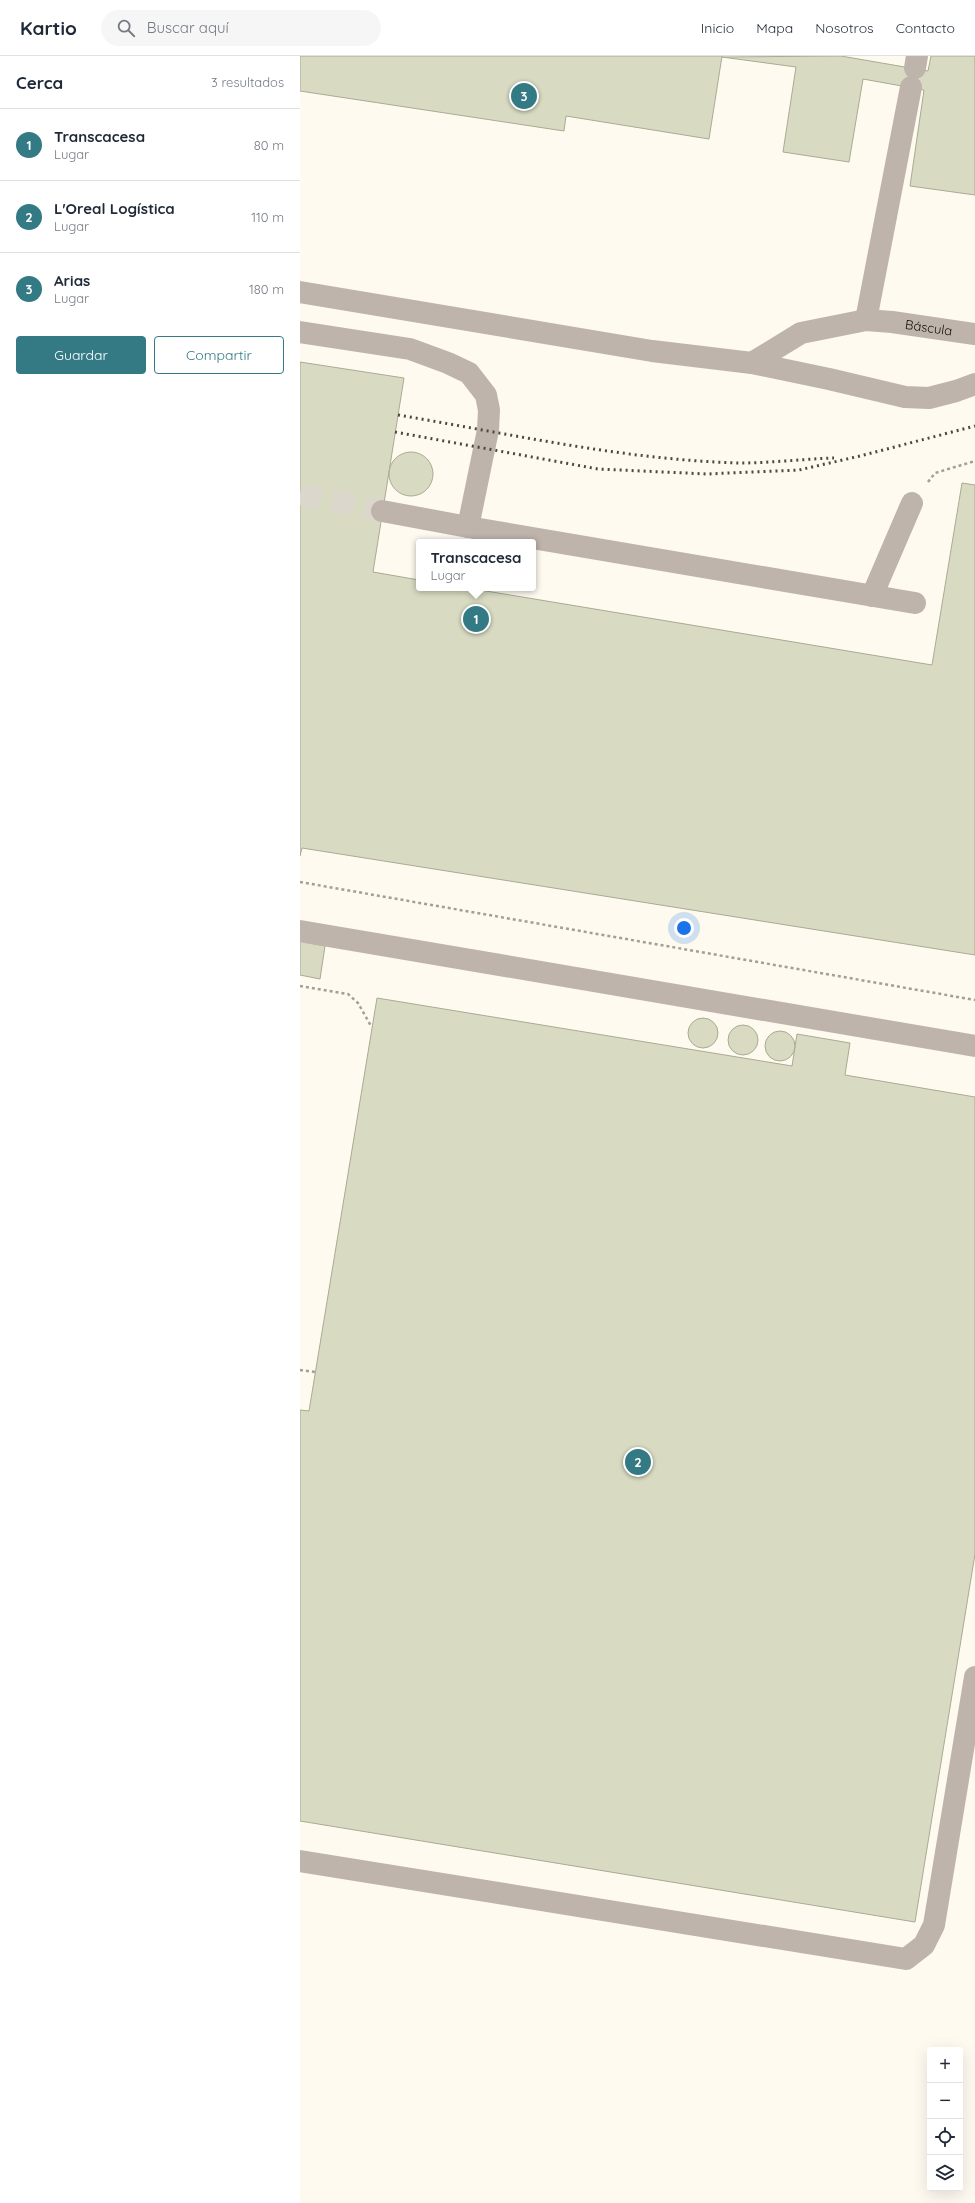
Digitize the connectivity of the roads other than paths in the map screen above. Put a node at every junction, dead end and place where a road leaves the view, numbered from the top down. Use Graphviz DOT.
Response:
graph roads {
  1 [pos="914,71"];
  2 [pos="300,292"];
  3 [pos="866,320"];
  4 [pos="300,332"];
  5 [pos="971,334"];
  6 [pos="752,363"];
  7 [pos="975,384"];
  8 [pos="912,503"];
  9 [pos="382,511"];
  10 [pos="468,527"];
  11 [pos="872,596"];
  12 [pos="915,603"];
  13 [pos="300,931"];
  14 [pos="975,1046"];
  15 [pos="975,1677"];
  16 [pos="300,1860"];
  1 -- 3 [label="lane"];
  2 -- 6 [label="lane"];
  3 -- 5 [label="lane, Báscula"];
  3 -- 6 [label="lane, Báscula"];
  4 -- 10 [label="lane"];
  6 -- 7 [label="lane"];
  8 -- 11 [label="lane"];
  9 -- 10 [label="lane"];
  10 -- 11 [label="lane"];
  11 -- 12 [label="lane"];
  13 -- 14 [label="lane"];
  15 -- 16 [label="lane"];
}
